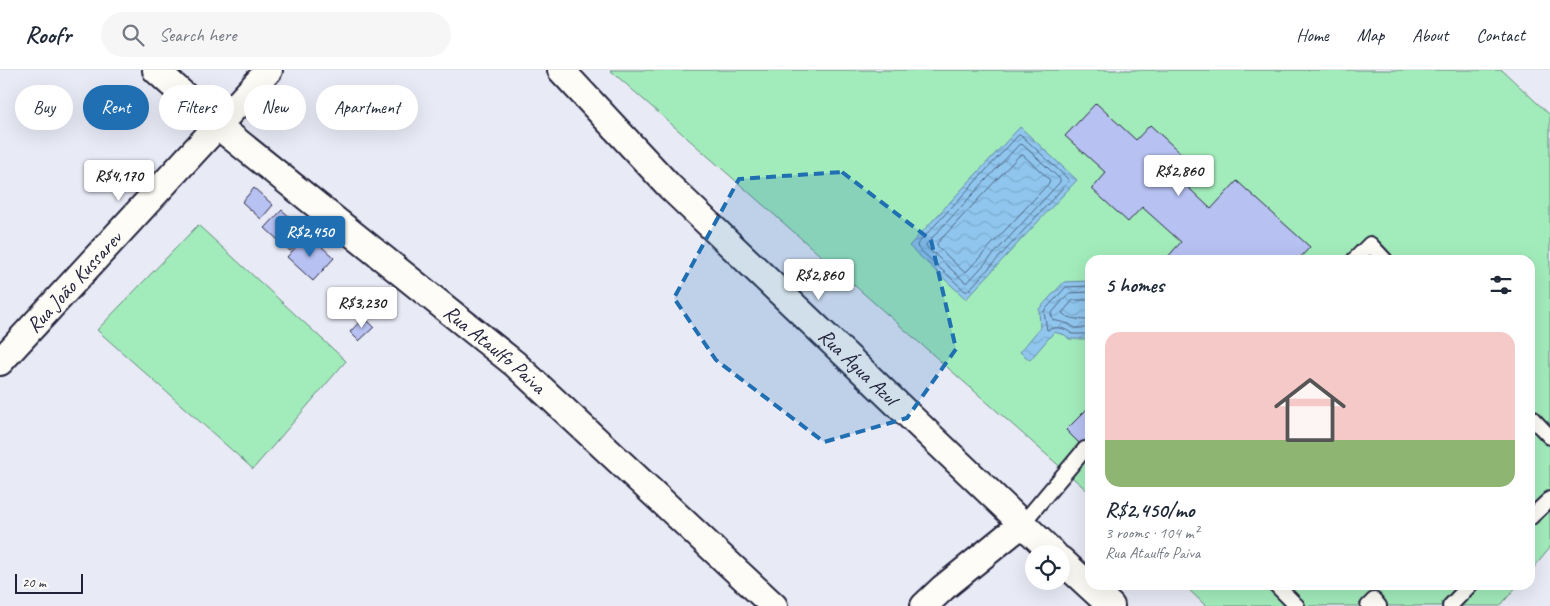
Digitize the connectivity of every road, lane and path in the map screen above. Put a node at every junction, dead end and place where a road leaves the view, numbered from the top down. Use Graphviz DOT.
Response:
graph roads {
  1 [pos="156,70"];
  2 [pos="269,70"];
  3 [pos="561,70"];
  4 [pos="173,85"];
  5 [pos="234,108"];
  6 [pos="214,130"];
  7 [pos="223,130"];
  8 [pos="1359,255"];
  9 [pos="1380,255"];
  10 [pos="0,362"];
  11 [pos="1535,421"];
  12 [pos="1550,437"];
  13 [pos="1085,450"];
  14 [pos="1550,499"];
  15 [pos="1535,513"];
  16 [pos="1022,524"];
  17 [pos="1044,545"];
  18 [pos="1070,568"];
  19 [pos="1085,582"];
  20 [pos="1094,590"];
  21 [pos="1281,590"];
  22 [pos="1465,590"];
  23 [pos="774,606"];
  24 [pos="924,606"];
  25 [pos="1111,606"];
  26 [pos="1297,606"];
  27 [pos="1368,606"];
  28 [pos="1379,606"];
  29 [pos="1450,606"];
  1 -- 4 [label="street, Rua Ataulfo Paiva"];
  2 -- 5 [label="street, Rua João Kussarev"];
  3 -- 16 [label="street, Rua Água Azul"];
  6 -- 10 [label="street, Rua João Kussarev"];
  7 -- 23 [label="street, Rua Ataulfo Paiva"];
  8 -- 9 [label="lane"];
  11 -- 12 [label="lane"];
  13 -- 16 [label="lane"];
  14 -- 15 [label="lane"];
  16 -- 17 [label="street, Rua Água Azul"];
  16 -- 24 [label="street"];
  18 -- 19 [label="street"];
  20 -- 25 [label="street"];
  21 -- 26 [label="lane"];
  22 -- 29 [label="lane"];
  27 -- 28 [label="lane"];
}
